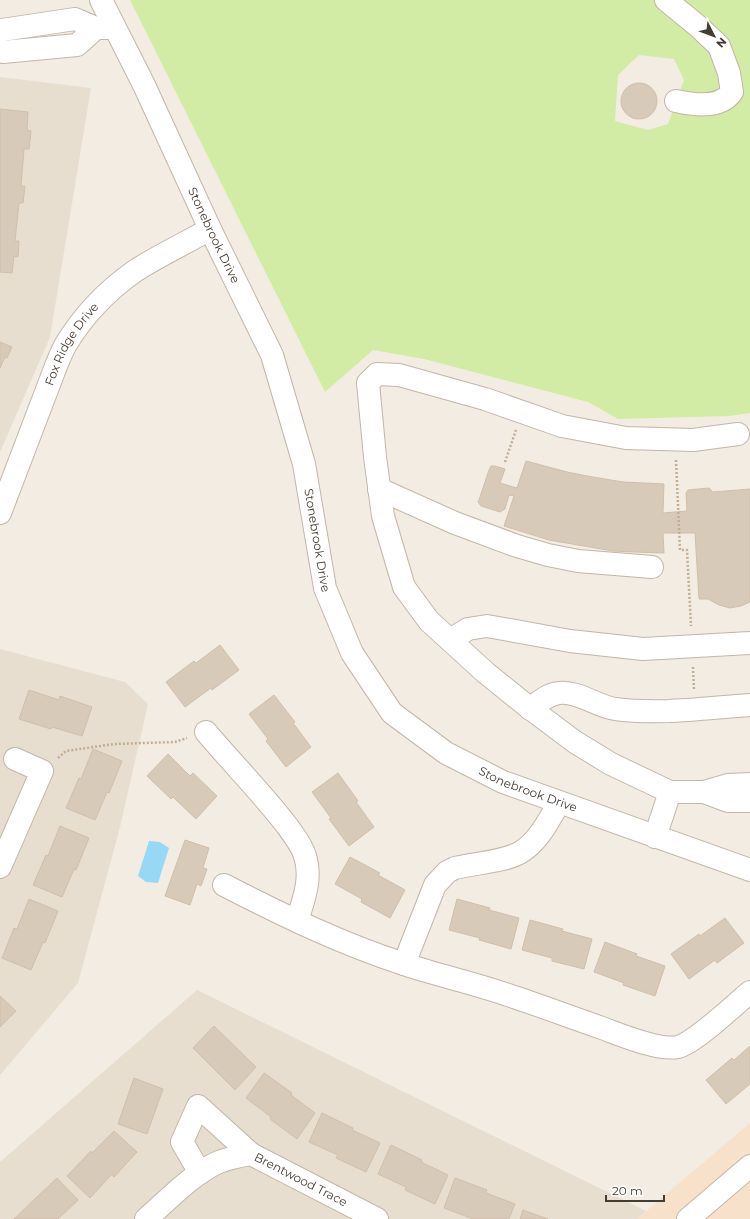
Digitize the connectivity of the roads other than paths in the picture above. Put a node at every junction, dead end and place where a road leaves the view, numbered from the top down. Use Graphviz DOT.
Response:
graph roads {
  1 [pos="101,0"];
  2 [pos="666,0"];
  3 [pos="105,28"];
  4 [pos="0,32"];
  5 [pos="0,50"];
  6 [pos="676,101"];
  7 [pos="210,229"];
  8 [pos="738,434"];
  9 [pos="379,489"];
  10 [pos="0,513"];
  11 [pos="652,567"];
  12 [pos="450,640"];
  13 [pos="750,643"];
  14 [pos="750,705"];
  15 [pos="530,709"];
  16 [pos="206,732"];
  17 [pos="15,759"];
  18 [pos="750,784"];
  19 [pos="670,792"];
  20 [pos="704,792"];
  21 [pos="750,801"];
  22 [pos="558,803"];
  23 [pos="655,837"];
  24 [pos="0,867"];
  25 [pos="750,870"];
  26 [pos="224,885"];
  27 [pos="297,921"];
  28 [pos="404,964"];
  29 [pos="750,992"];
  30 [pos="251,1154"];
  31 [pos="750,1166"];
  32 [pos="200,1173"];
  33 [pos="146,1219"];
  34 [pos="377,1219"];
  35 [pos="688,1219"];
  1 -- 3 [label="street, Stonebrook Drive"];
  2 -- 6 [label="street"];
  3 -- 4 [label="street"];
  3 -- 5 [label="street"];
  3 -- 7 [label="street, Stonebrook Drive"];
  7 -- 10 [label="street, Fox Ridge Drive"];
  7 -- 22 [label="street, Stonebrook Drive"];
  8 -- 9 [label="street"];
  9 -- 11 [label="street"];
  9 -- 12 [label="street"];
  12 -- 13 [label="street"];
  12 -- 15 [label="street"];
  14 -- 15 [label="street"];
  15 -- 19 [label="street"];
  16 -- 27 [label="street"];
  17 -- 24 [label="street"];
  18 -- 20 [label="street"];
  19 -- 20 [label="street"];
  19 -- 23 [label="street"];
  20 -- 21 [label="street"];
  22 -- 23 [label="street, Stonebrook Drive"];
  22 -- 28 [label="street"];
  23 -- 25 [label="street, Stonebrook Drive"];
  26 -- 27 [label="street"];
  27 -- 28 [label="street"];
  28 -- 29 [label="street"];
  30 -- 32 [label="street, Brentwood Trace"];
  30 -- 32 [label="street"];
  30 -- 34 [label="street, Brentwood Trace"];
  31 -- 35 [label="street"];
  32 -- 33 [label="street, Brentwood Trace"];
}
